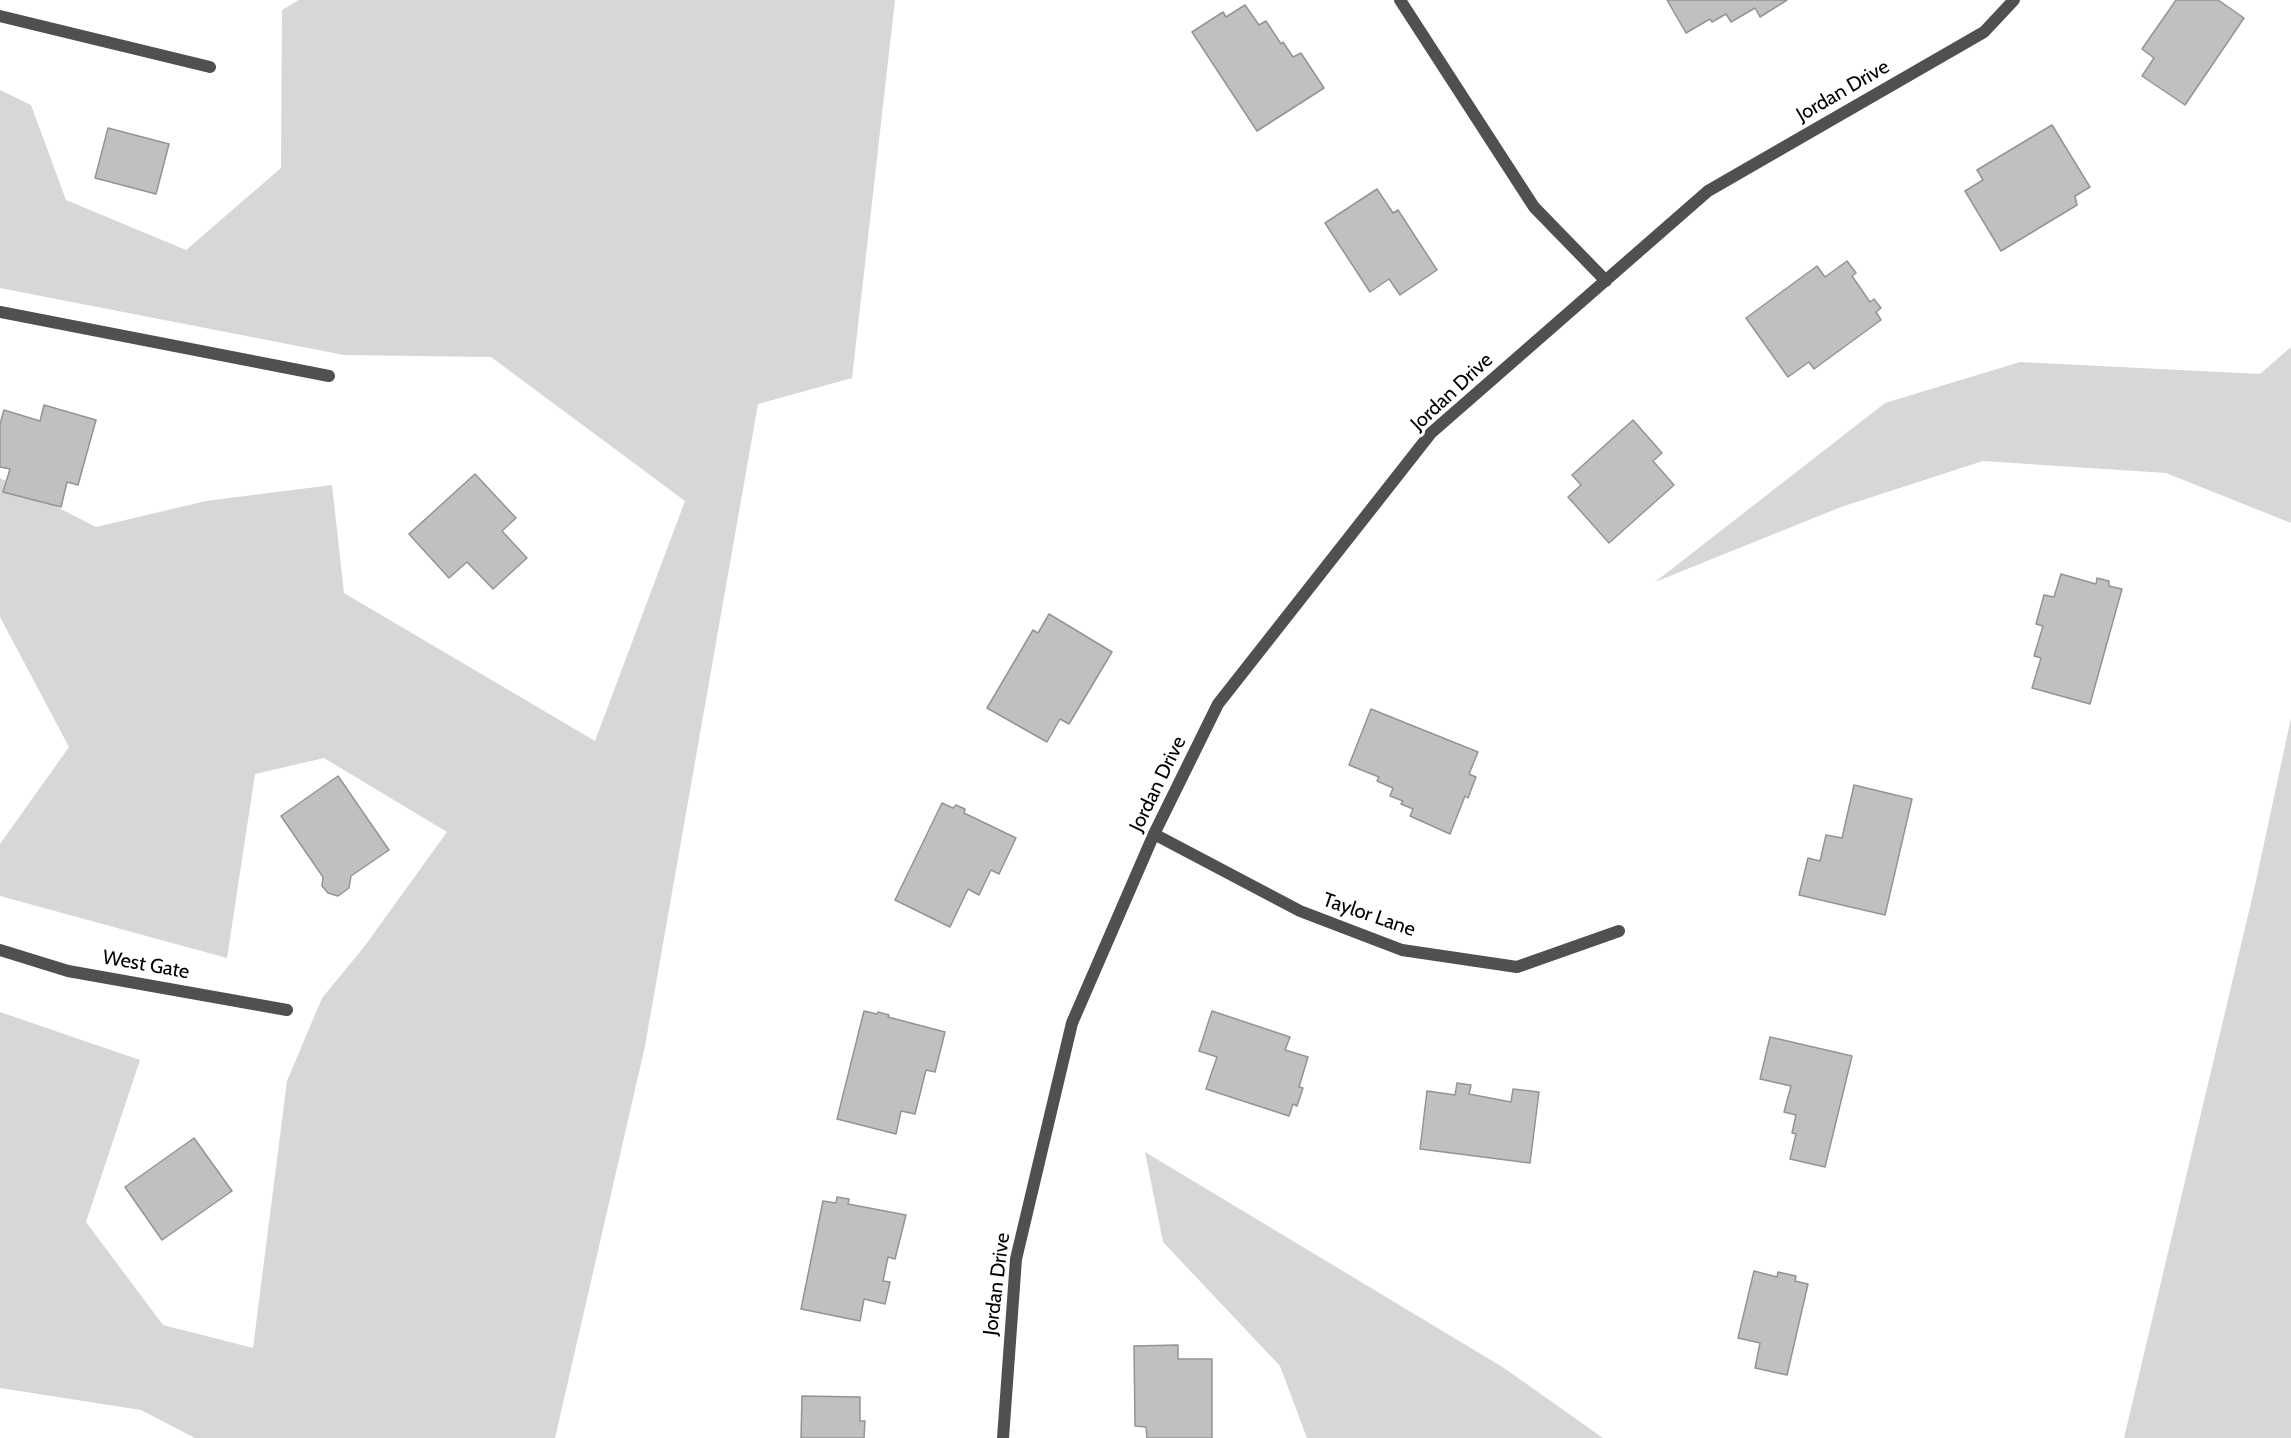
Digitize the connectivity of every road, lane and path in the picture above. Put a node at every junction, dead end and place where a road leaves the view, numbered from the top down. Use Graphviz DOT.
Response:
graph roads {
  1 [pos="1400,0"];
  2 [pos="2014,0"];
  3 [pos="0,16"];
  4 [pos="210,67"];
  5 [pos="1606,281"];
  6 [pos="0,312"];
  7 [pos="329,376"];
  8 [pos="1154,834"];
  9 [pos="1619,931"];
  10 [pos="0,950"];
  11 [pos="287,1010"];
  12 [pos="1004,1438"];
  1 -- 5 [label="street"];
  2 -- 5 [label="street, Jordan Drive"];
  3 -- 4 [label="street"];
  5 -- 8 [label="street, Jordan Drive"];
  6 -- 7 [label="street"];
  8 -- 9 [label="street, Taylor Lane"];
  8 -- 12 [label="street, Jordan Drive"];
  10 -- 11 [label="street, West Gate"];
}
